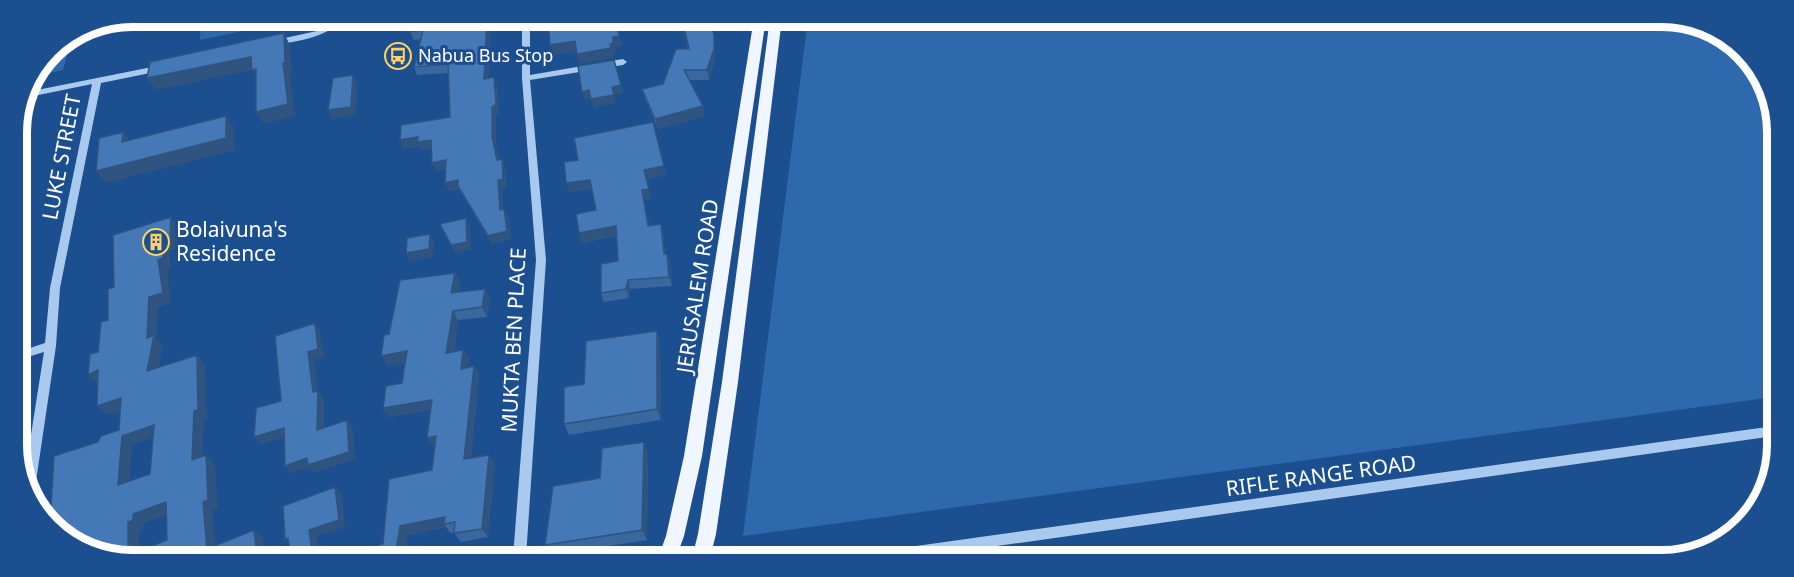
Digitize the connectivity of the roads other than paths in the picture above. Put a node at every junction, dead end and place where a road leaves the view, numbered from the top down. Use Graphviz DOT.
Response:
graph roads {
  1 [pos="333,27"];
  2 [pos="526,27"];
  3 [pos="759,27"];
  4 [pos="775,27"];
  5 [pos="260,46"];
  6 [pos="623,62"];
  7 [pos="167,67"];
  8 [pos="526,78"];
  9 [pos="97,82"];
  10 [pos="35,93"];
  11 [pos="50,346"];
  12 [pos="27,353"];
  13 [pos="1767,432"];
  14 [pos="31,473"];
  15 [pos="520,550"];
  16 [pos="670,550"];
  17 [pos="703,550"];
  18 [pos="930,550"];
  1 -- 5 [label="street"];
  2 -- 8 [label="street, MUKTA BEN PLACE"];
  3 -- 16 [label="main road, JERUSALEM ROAD"];
  4 -- 17 [label="main road, JERUSALEM ROAD"];
  6 -- 8 [label="street"];
  7 -- 9 [label="street"];
  8 -- 15 [label="street, MUKTA BEN PLACE"];
  9 -- 10 [label="street"];
  9 -- 11 [label="street, LUKE STREET"];
  11 -- 12 [label="street"];
  11 -- 14 [label="street, LUKE STREET"];
  13 -- 18 [label="street, RIFLE RANGE ROAD"];
}
